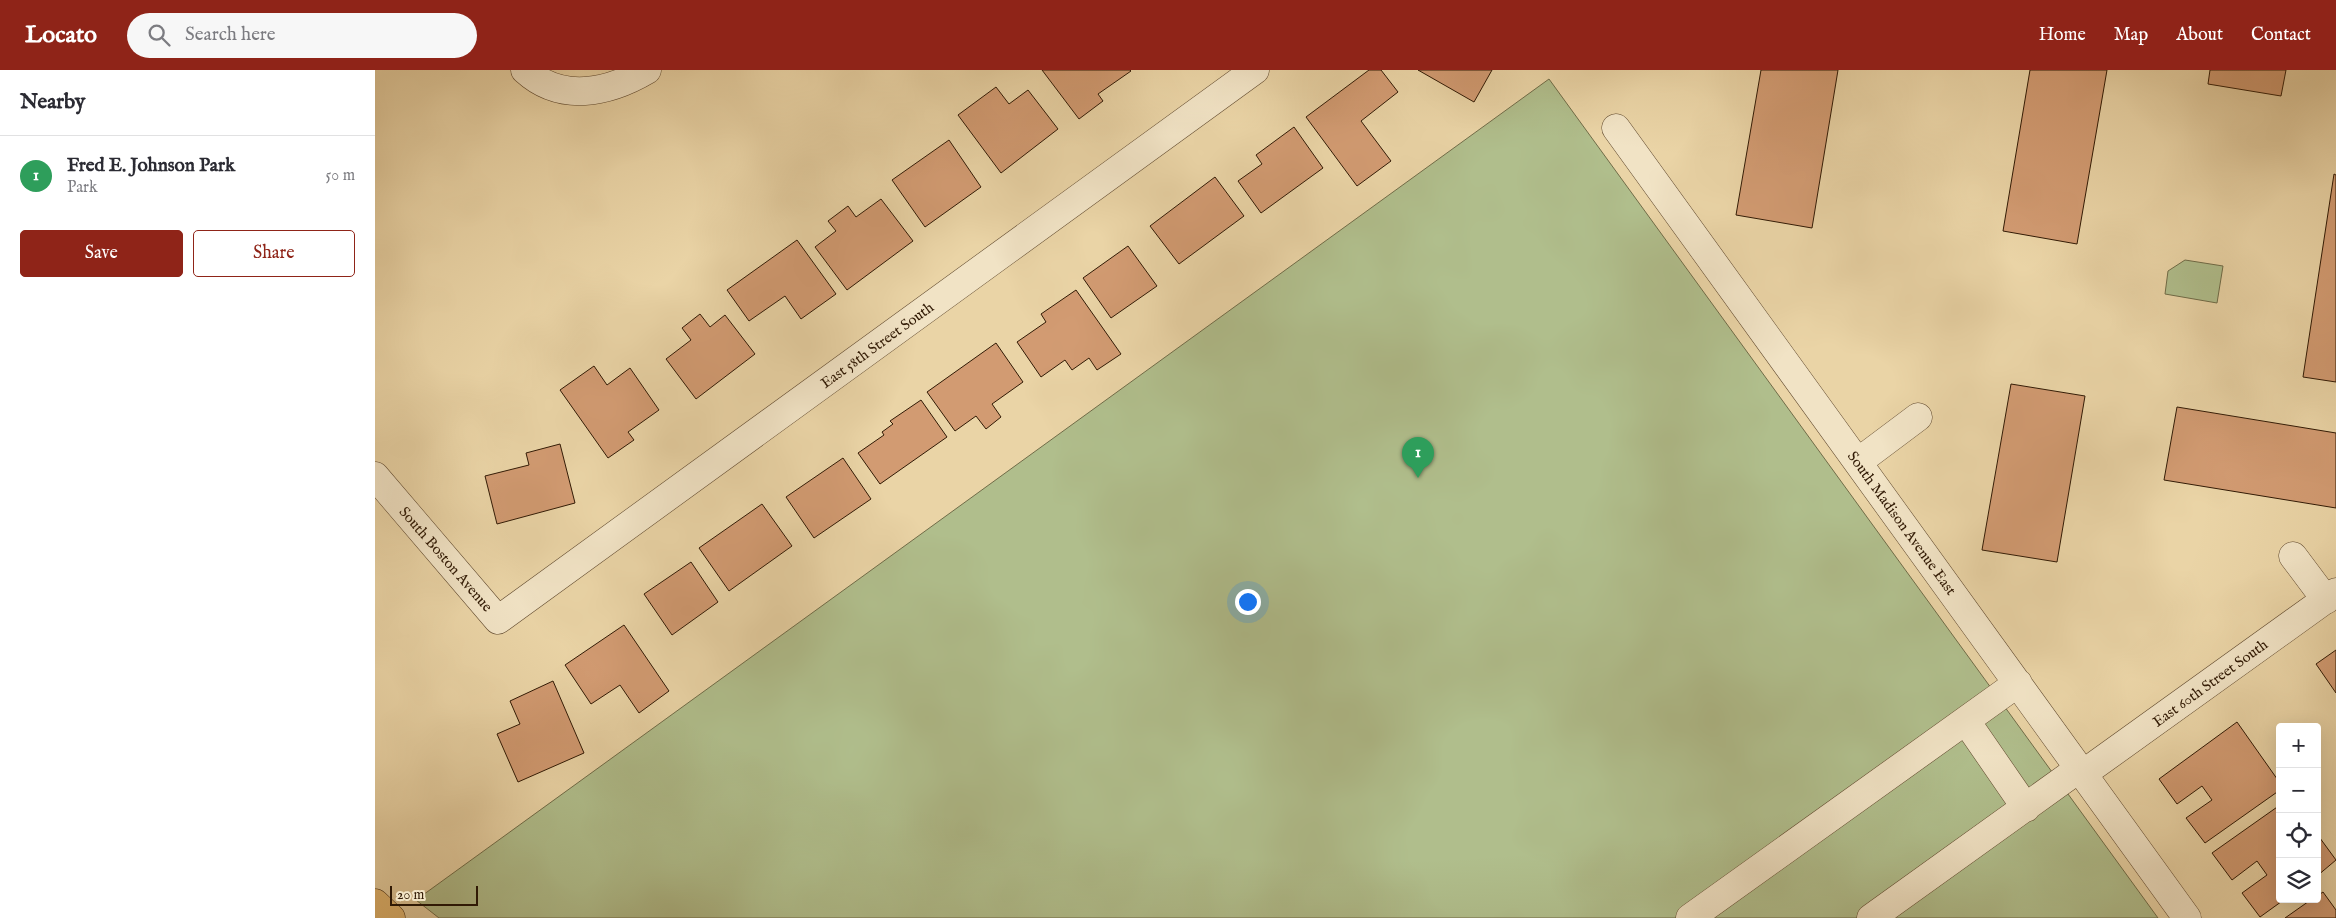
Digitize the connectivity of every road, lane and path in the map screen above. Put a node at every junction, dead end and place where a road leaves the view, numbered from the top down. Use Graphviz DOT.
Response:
graph roads {
  1 [pos="525,70"];
  2 [pos="647,70"];
  3 [pos="1255,70"];
  4 [pos="1616,128"];
  5 [pos="1918,417"];
  6 [pos="1858,462"];
  7 [pos="375,476"];
  8 [pos="2293,556"];
  9 [pos="2331,596"];
  10 [pos="498,620"];
  11 [pos="2018,683"];
  12 [pos="1966,722"];
  13 [pos="2082,771"];
  14 [pos="2026,808"];
  15 [pos="375,903"];
  16 [pos="391,918"];
  17 [pos="1690,918"];
  18 [pos="1871,918"];
  19 [pos="2187,918"];
  1 -- 2 [label="street"];
  3 -- 10 [label="street, East 58th Street South"];
  4 -- 6 [label="street, South Madison Avenue East"];
  5 -- 6 [label="street"];
  6 -- 11 [label="street, South Madison Avenue East"];
  7 -- 10 [label="street, South Boston Avenue"];
  8 -- 9 [label="street"];
  9 -- 13 [label="street, East 60th Street South"];
  11 -- 12 [label="street"];
  11 -- 13 [label="street, South Madison Avenue East"];
  12 -- 14 [label="street"];
  12 -- 17 [label="street"];
  13 -- 14 [label="street, East 60th Street South"];
  13 -- 19 [label="street, South Madison Avenue East"];
  14 -- 18 [label="street, East 60th Street South"];
  15 -- 16 [label="main road"];
}
